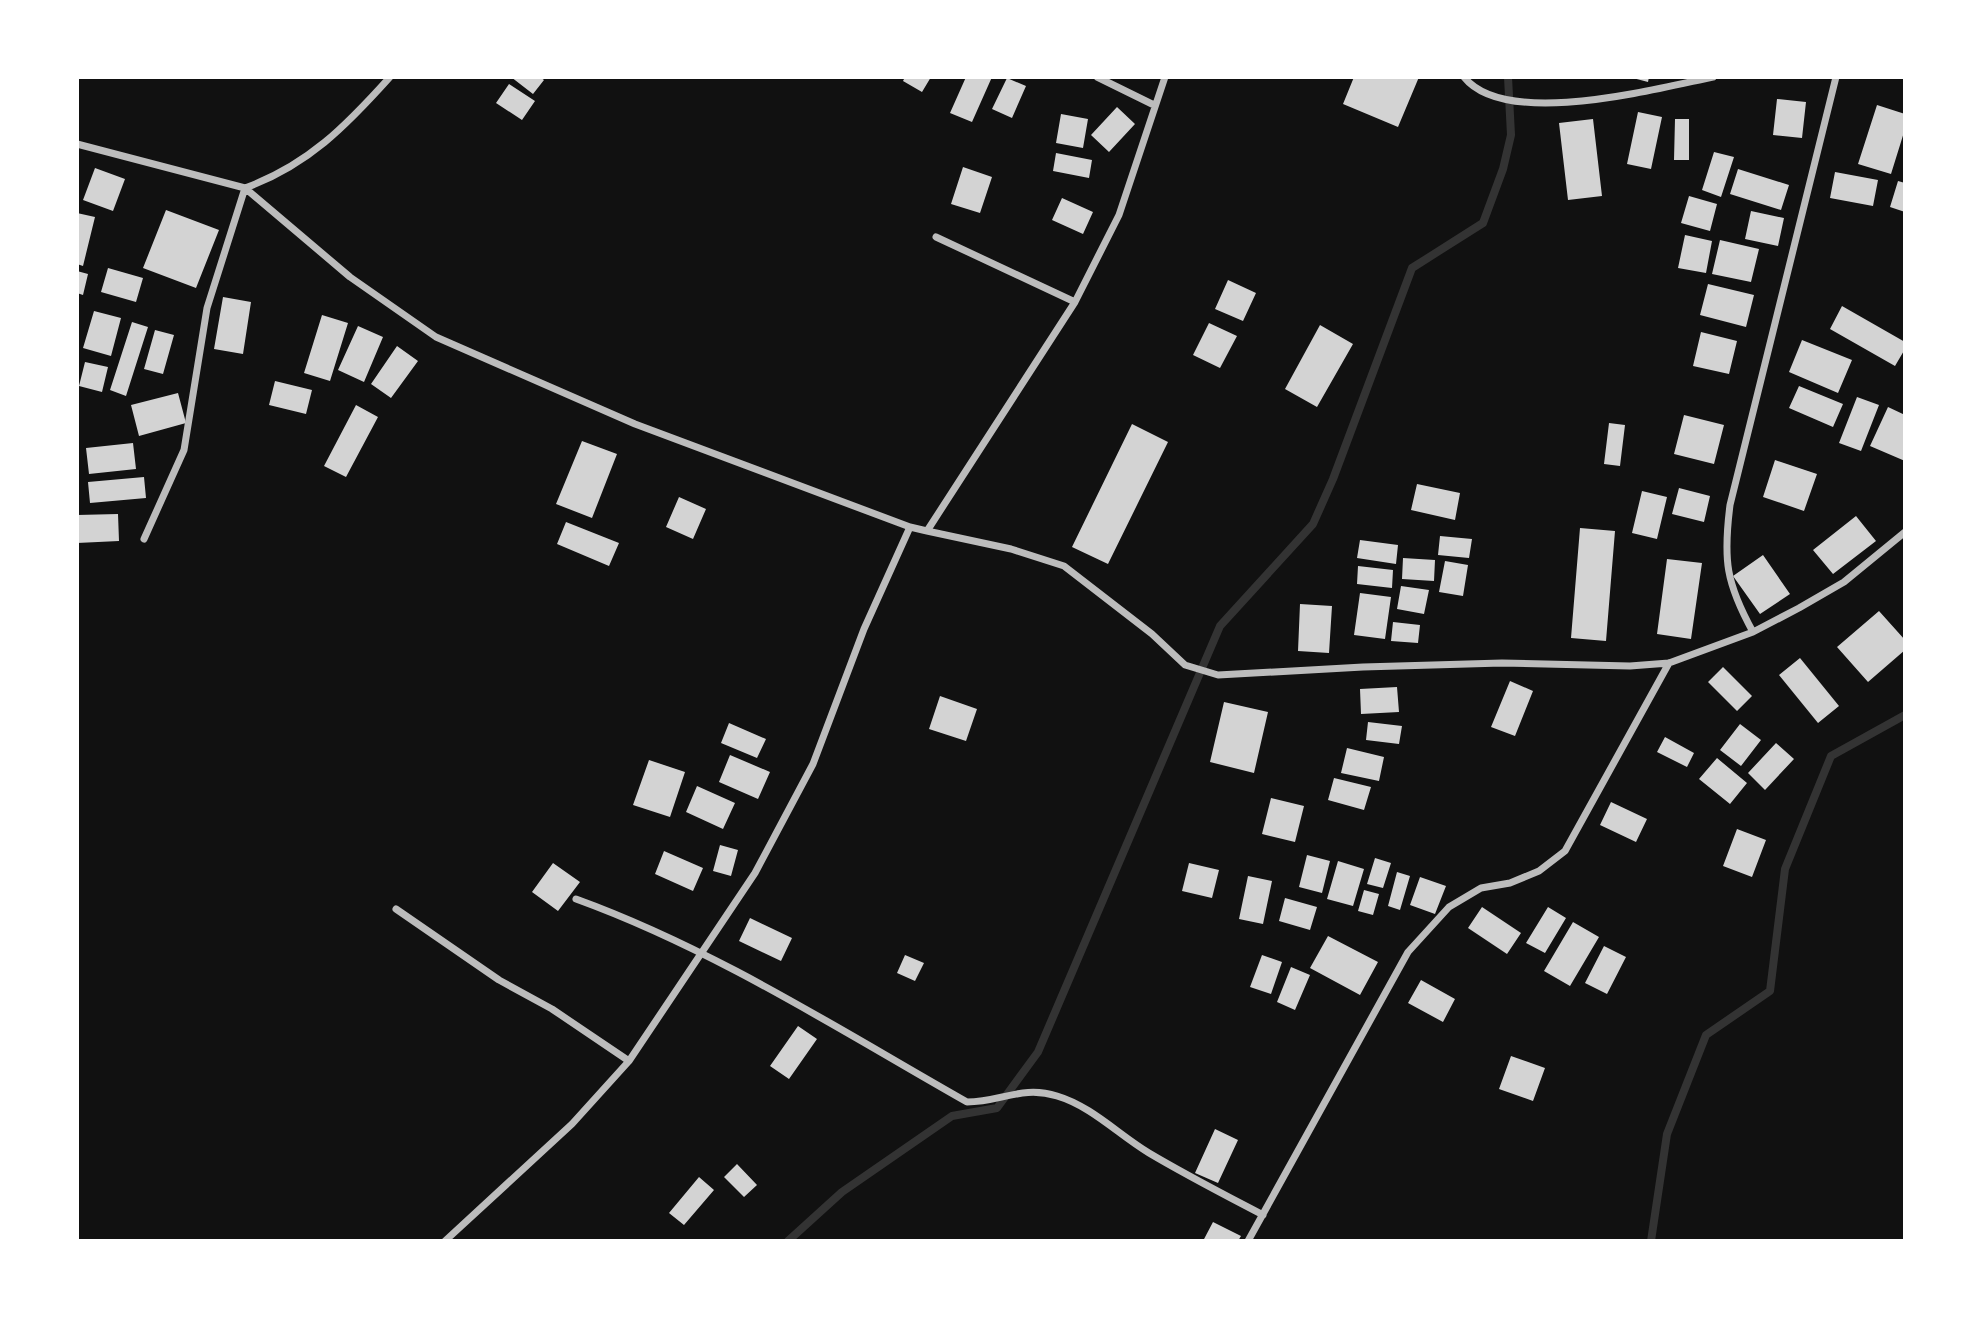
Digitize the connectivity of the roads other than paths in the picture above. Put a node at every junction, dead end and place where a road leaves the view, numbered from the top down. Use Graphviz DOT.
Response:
graph roads {
  1 [pos="390,77"];
  2 [pos="1097,77"];
  3 [pos="1165,77"];
  4 [pos="1464,77"];
  5 [pos="1660,77"];
  6 [pos="1713,77"];
  7 [pos="1836,77"];
  8 [pos="1657,89"];
  9 [pos="1154,105"];
  10 [pos="77,144"];
  11 [pos="245,188"];
  12 [pos="936,237"];
  13 [pos="1075,302"];
  14 [pos="910,527"];
  15 [pos="927,531"];
  16 [pos="1905,532"];
  17 [pos="144,539"];
  18 [pos="1753,632"];
  19 [pos="1669,663"];
  20 [pos="576,899"];
  21 [pos="396,909"];
  22 [pos="700,952"];
  23 [pos="629,1061"];
  24 [pos="1263,1215"];
  25 [pos="445,1241"];
  26 [pos="1248,1241"];
  1 -- 11 [label="street"];
  2 -- 9 [label="street"];
  3 -- 9 [label="street"];
  4 -- 8 [label="street"];
  5 -- 8 [label="street"];
  6 -- 8 [label="street"];
  7 -- 18 [label="street"];
  9 -- 13 [label="street"];
  10 -- 11 [label="street"];
  11 -- 14 [label="street"];
  11 -- 17 [label="street"];
  12 -- 13 [label="street"];
  13 -- 15 [label="street"];
  14 -- 15 [label="street"];
  14 -- 22 [label="street"];
  15 -- 19 [label="street"];
  16 -- 18 [label="street"];
  18 -- 19 [label="street"];
  19 -- 24 [label="street"];
  20 -- 22 [label="street"];
  21 -- 23 [label="street"];
  22 -- 23 [label="street"];
  22 -- 24 [label="street"];
  23 -- 25 [label="street"];
  24 -- 26 [label="street"];
}
